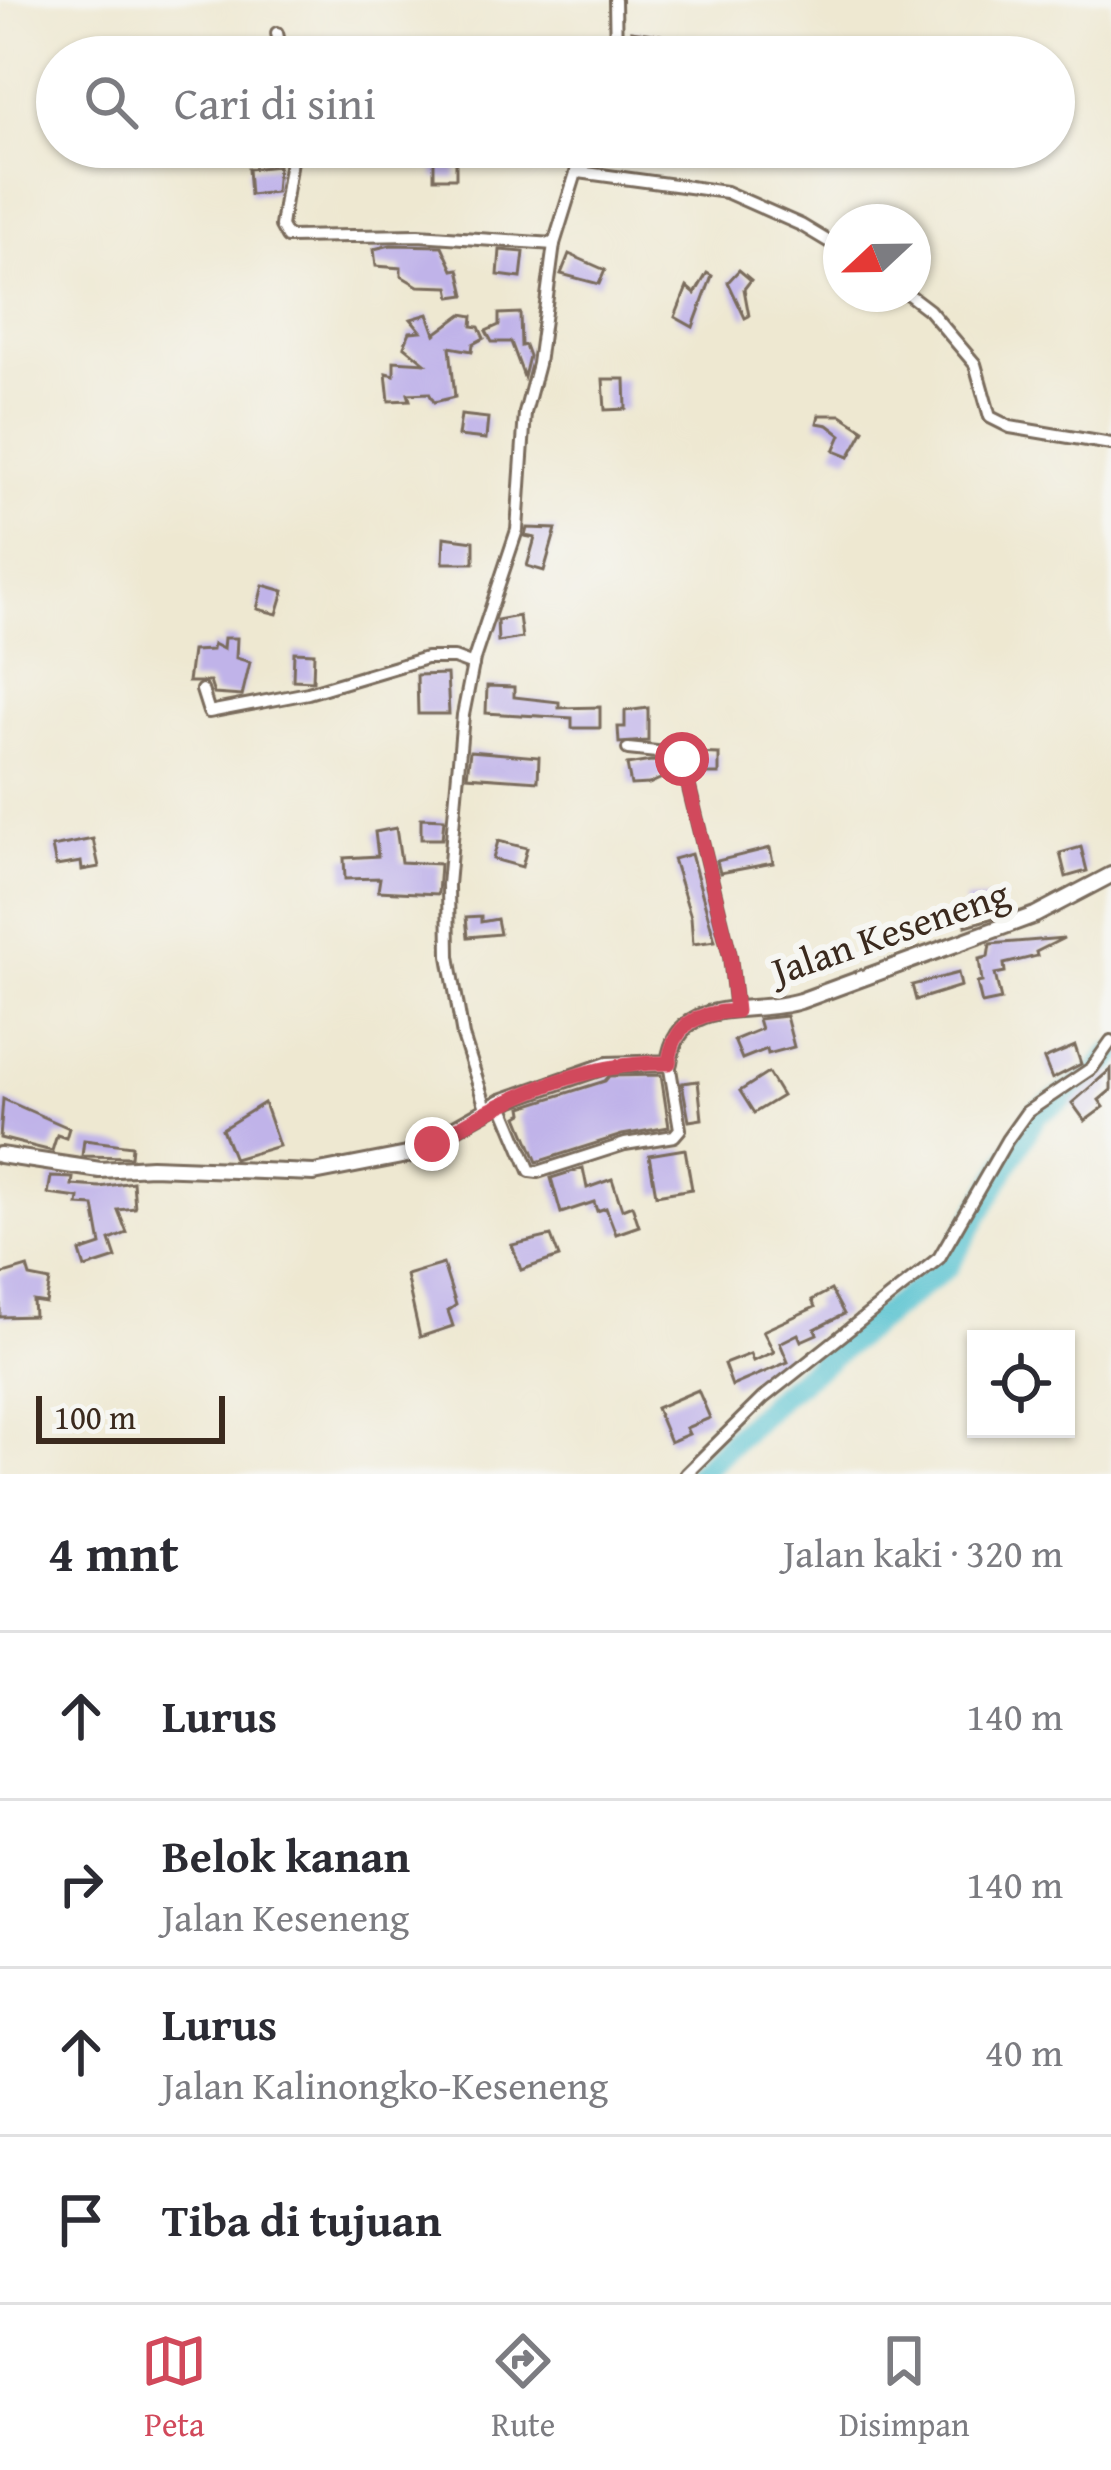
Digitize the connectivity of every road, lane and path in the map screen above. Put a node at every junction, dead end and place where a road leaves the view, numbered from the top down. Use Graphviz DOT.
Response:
graph roads {
  1 [pos="615,0"];
  2 [pos="278,33"];
  3 [pos="278,36"];
  4 [pos="616,36"];
  5 [pos="290,168"];
  6 [pos="580,168"];
  7 [pos="579,172"];
  8 [pos="823,239"];
  9 [pos="554,244"];
  10 [pos="931,312"];
  11 [pos="1111,444"];
  12 [pos="472,665"];
  13 [pos="202,690"];
  14 [pos="628,749"];
  15 [pos="1111,875"];
  16 [pos="736,1011"];
  17 [pos="1111,1041"];
  18 [pos="669,1063"];
  19 [pos="494,1107"];
  20 [pos="0,1156"];
  21 [pos="686,1474"];
  1 -- 4 [label="street"];
  2 -- 3 [label="street"];
  5 -- 9 [label="street"];
  6 -- 7 [label="street"];
  7 -- 8 [label="street"];
  7 -- 9 [label="street"];
  9 -- 12 [label="street"];
  10 -- 11 [label="street"];
  12 -- 13 [label="street"];
  12 -- 19 [label="street"];
  14 -- 16 [label="street"];
  15 -- 16 [label="street, Jalan Keseneng"];
  16 -- 18 [label="street, Jalan Keseneng"];
  17 -- 21 [label="street"];
  18 -- 19 [label="street"];
  18 -- 19 [label="street"];
  19 -- 20 [label="street"];
}
